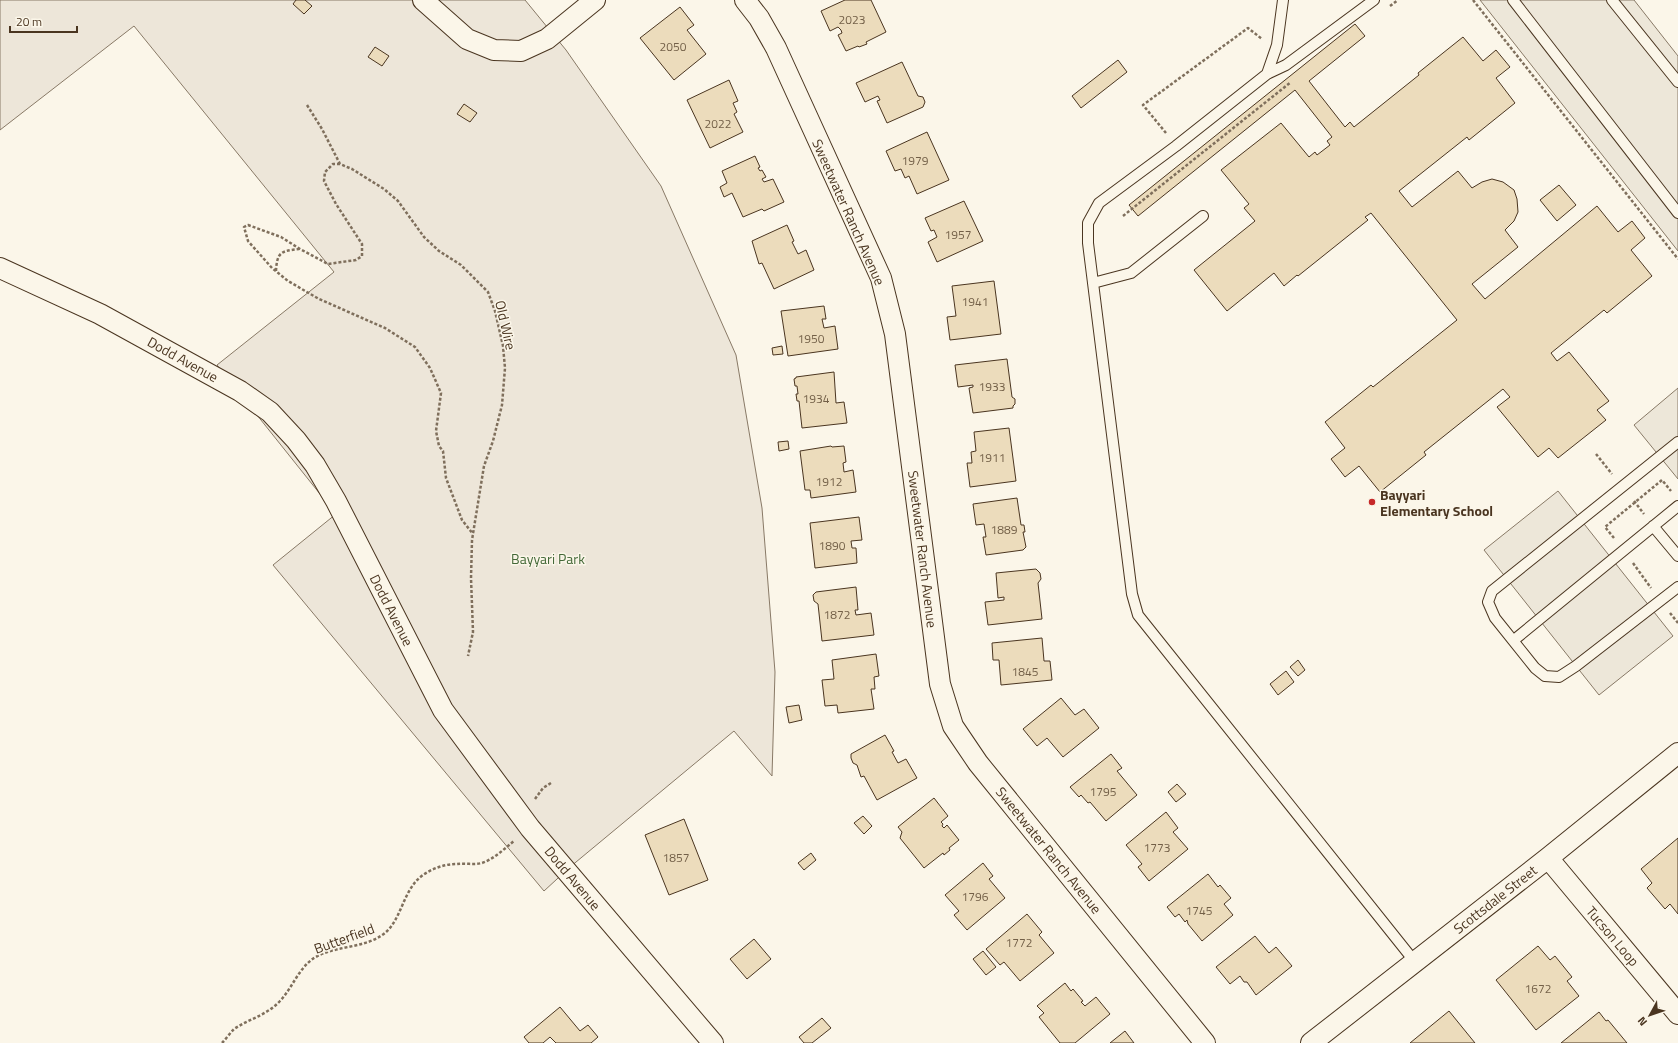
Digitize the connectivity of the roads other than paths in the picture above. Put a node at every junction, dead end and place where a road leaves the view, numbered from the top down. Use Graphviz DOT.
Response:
graph roads {
  1 [pos="423,0"];
  2 [pos="595,0"];
  3 [pos="745,0"];
  4 [pos="1284,0"];
  5 [pos="1374,0"];
  6 [pos="1513,0"];
  7 [pos="1612,0"];
  8 [pos="1267,74"];
  9 [pos="1678,82"];
  10 [pos="1678,213"];
  11 [pos="1203,216"];
  12 [pos="0,268"];
  13 [pos="1093,283"];
  14 [pos="1678,442"];
  15 [pos="1678,506"];
  16 [pos="1653,526"];
  17 [pos="1678,556"];
  18 [pos="1678,588"];
  19 [pos="1514,640"];
  20 [pos="1678,753"];
  21 [pos="1548,858"];
  22 [pos="1415,962"];
  23 [pos="1678,1014"];
  24 [pos="1317,1041"];
  25 [pos="713,1043"];
  26 [pos="1205,1043"];
  1 -- 2 [label="street"];
  3 -- 26 [label="street, Sweetwater Ranch Avenue"];
  4 -- 8 [label="lane"];
  5 -- 8 [label="lane"];
  6 -- 10 [label="lane"];
  7 -- 9 [label="lane"];
  8 -- 13 [label="lane"];
  11 -- 13 [label="lane"];
  12 -- 25 [label="street, Dodd Avenue"];
  13 -- 22 [label="lane"];
  14 -- 19 [label="lane"];
  15 -- 16 [label="lane"];
  16 -- 17 [label="lane"];
  16 -- 19 [label="lane"];
  18 -- 19 [label="lane"];
  20 -- 21 [label="street, Scottsdale Street"];
  21 -- 22 [label="street, Scottsdale Street"];
  21 -- 23 [label="street, Tucson Loop"];
  22 -- 24 [label="street, Scottsdale Street"];
}
